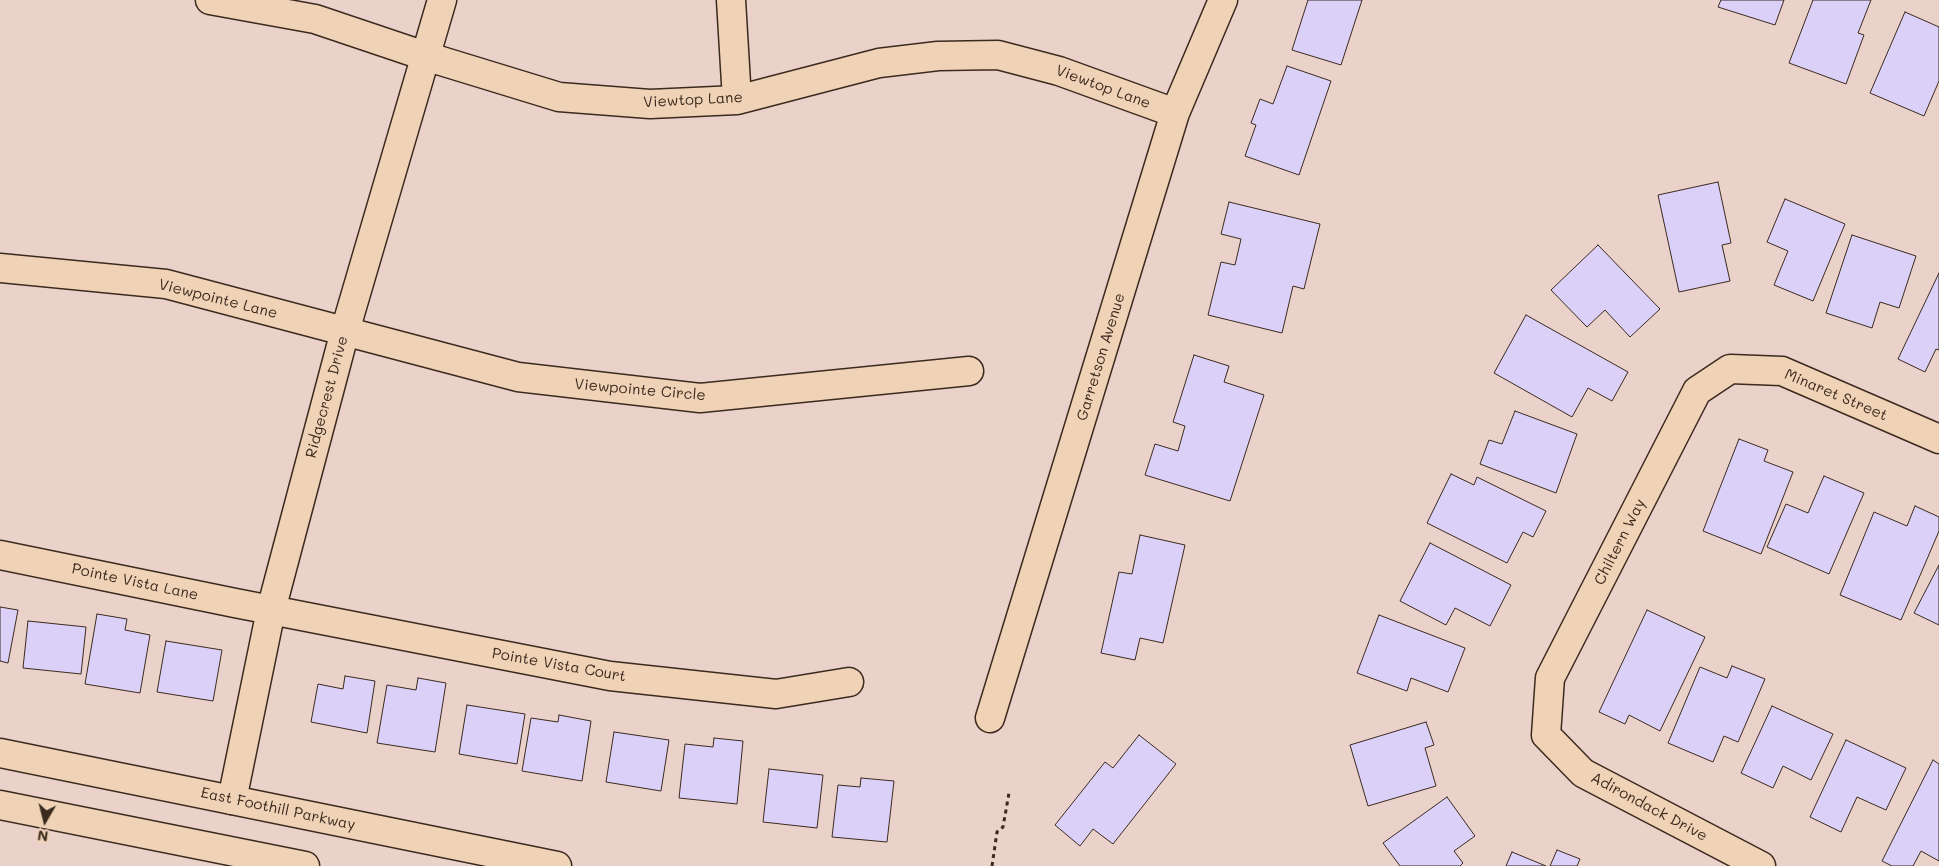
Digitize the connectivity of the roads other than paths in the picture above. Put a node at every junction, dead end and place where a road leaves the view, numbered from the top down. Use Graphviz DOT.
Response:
graph roads {
  1 [pos="210,0"];
  2 [pos="442,0"];
  3 [pos="731,0"];
  4 [pos="1223,0"];
  5 [pos="425,56"];
  6 [pos="737,100"];
  7 [pos="1175,113"];
  8 [pos="0,268"];
  9 [pos="345,331"];
  10 [pos="1730,368"];
  11 [pos="970,371"];
  12 [pos="1939,439"];
  13 [pos="0,554"];
  14 [pos="271,610"];
  15 [pos="849,682"];
  16 [pos="990,718"];
  17 [pos="1546,735"];
  18 [pos="0,753"];
  19 [pos="232,800"];
  20 [pos="0,805"];
  21 [pos="305,866"];
  22 [pos="557,866"];
  23 [pos="1761,866"];
  1 -- 5 [label="street, Viewtop Lane"];
  2 -- 5 [label="street, Ridgecrest Drive"];
  3 -- 6 [label="street"];
  4 -- 7 [label="street, Garretson Avenue"];
  5 -- 6 [label="street, Viewtop Lane"];
  5 -- 9 [label="street, Ridgecrest Drive"];
  6 -- 7 [label="street, Viewtop Lane"];
  7 -- 16 [label="street, Garretson Avenue"];
  8 -- 9 [label="street, Viewpointe Lane"];
  9 -- 11 [label="street, Viewpointe Circle"];
  9 -- 14 [label="street, Ridgecrest Drive"];
  10 -- 12 [label="street, Minaret Street"];
  10 -- 17 [label="street, Chiltern Way"];
  13 -- 14 [label="street, Pointe Vista Lane"];
  14 -- 15 [label="street, Pointe Vista Court"];
  14 -- 19 [label="street, Ridgecrest Drive"];
  17 -- 23 [label="street, Adirondack Drive"];
  18 -- 19 [label="street, East Foothill Parkway"];
  19 -- 22 [label="street, East Foothill Parkway"];
  20 -- 21 [label="street"];
}
